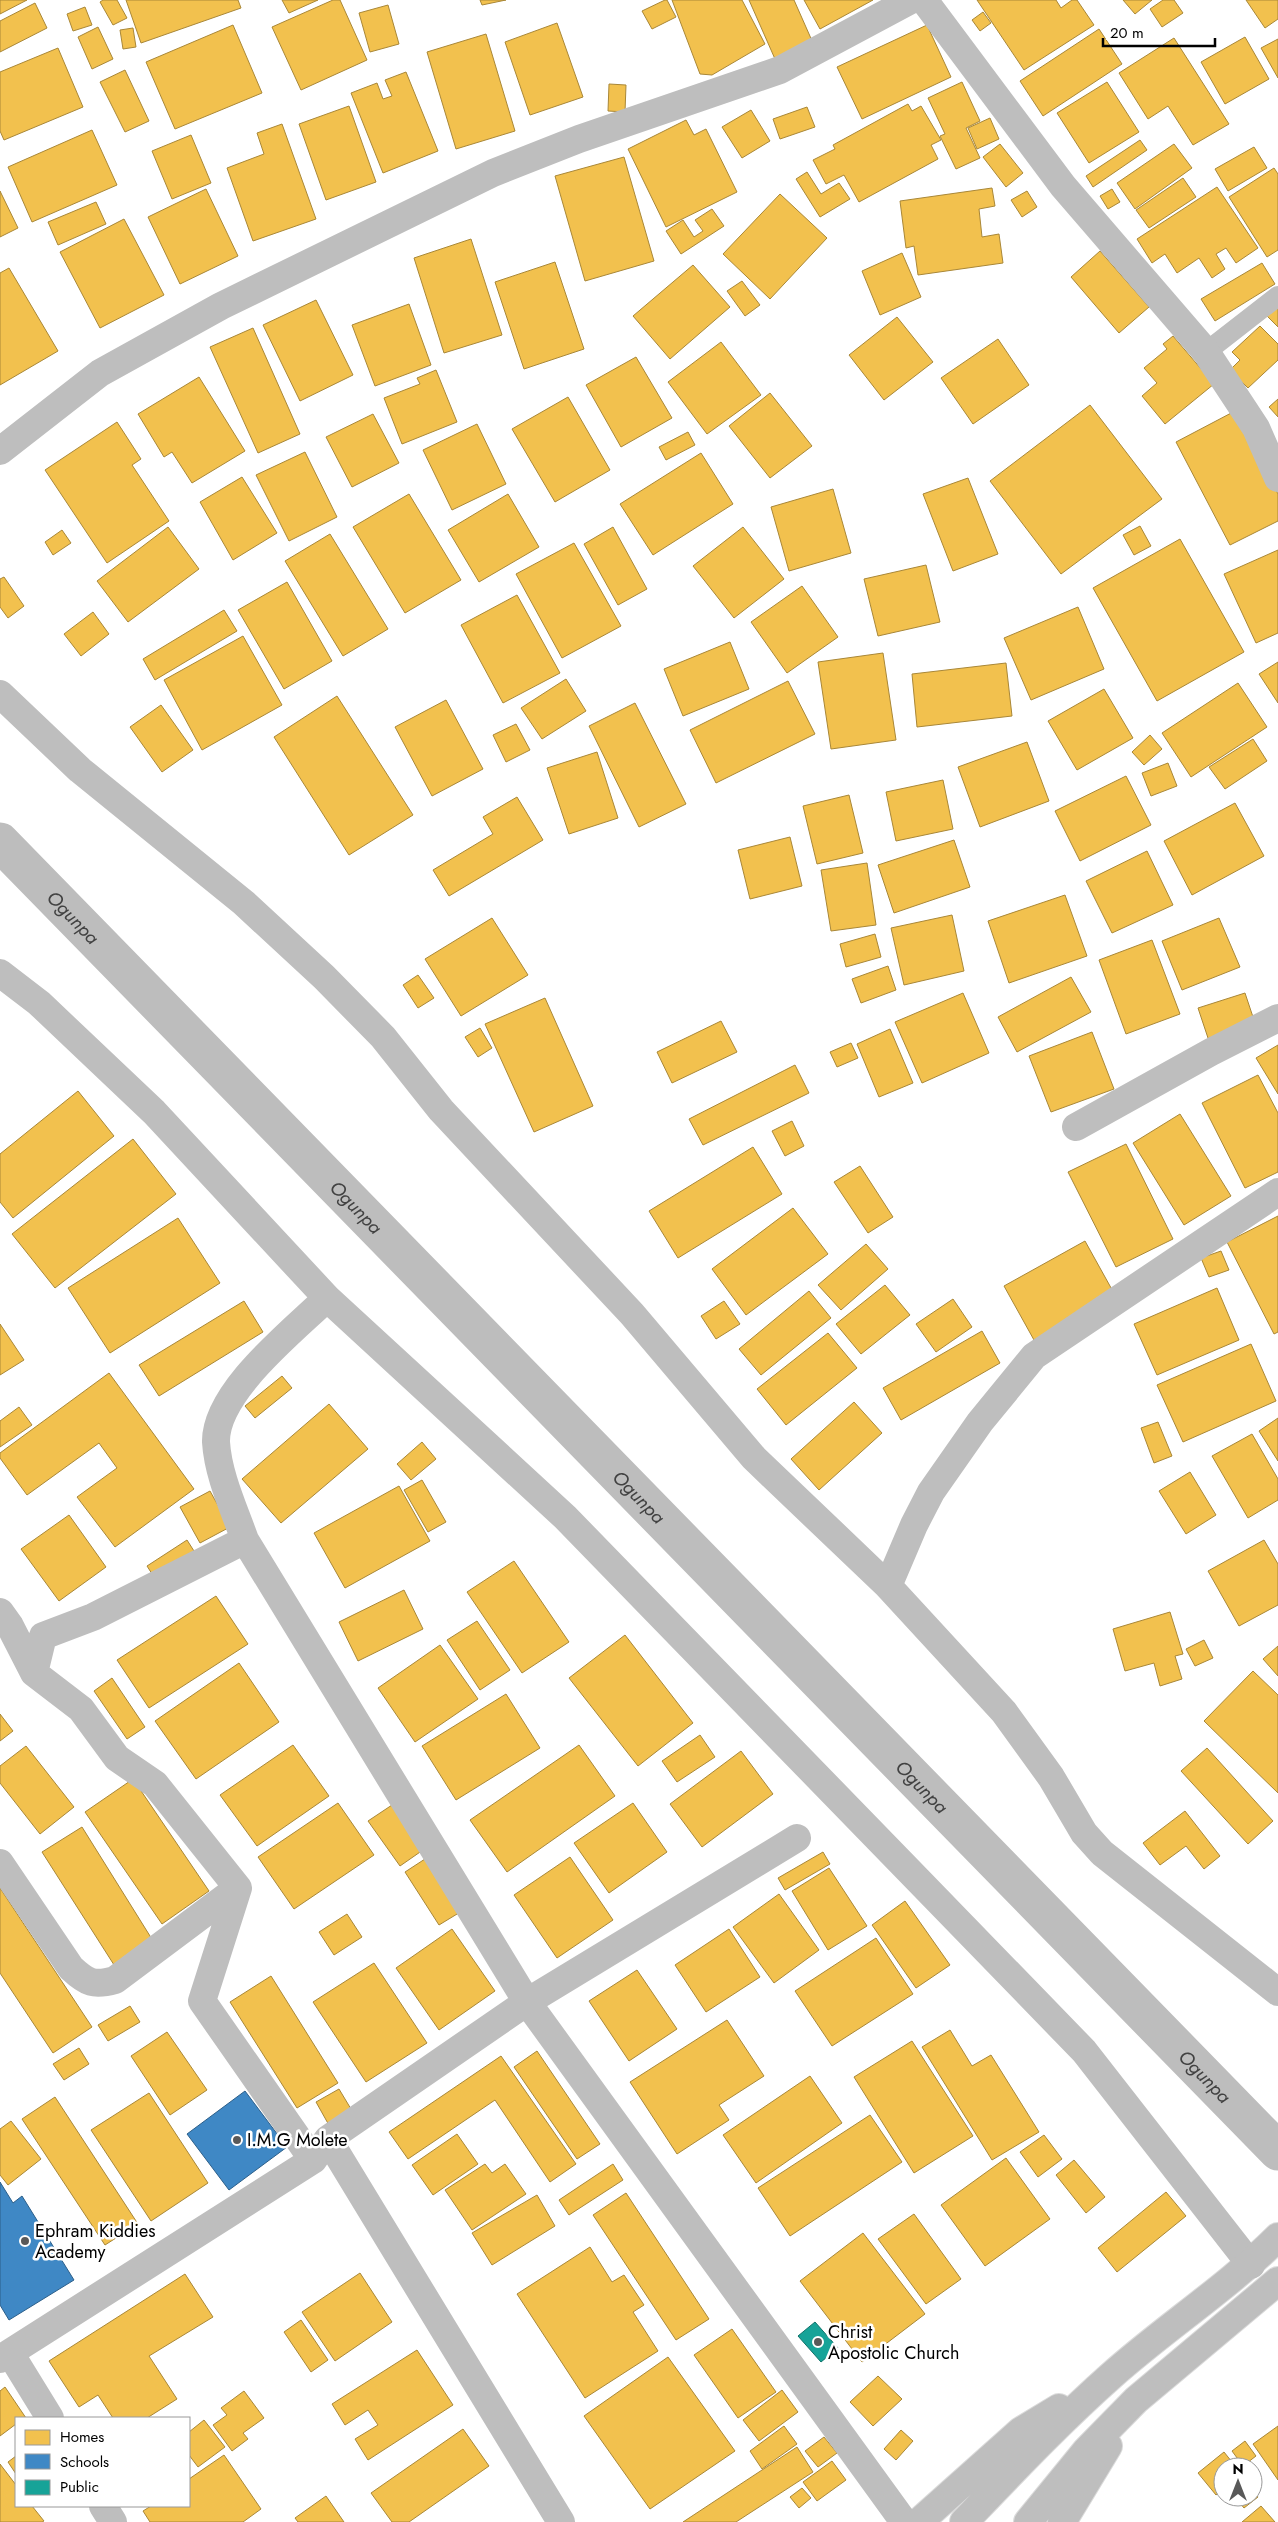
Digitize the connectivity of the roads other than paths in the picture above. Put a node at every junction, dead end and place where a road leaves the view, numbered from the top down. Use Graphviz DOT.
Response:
graph roads {
  1 [pos="911,0"];
  2 [pos="924,0"];
  3 [pos="1278,296"];
  4 [pos="1206,352"];
  5 [pos="0,451"];
  6 [pos="1278,478"];
  7 [pos="0,694"];
  8 [pos="0,973"];
  9 [pos="1278,1018"];
  10 [pos="1076,1127"];
  11 [pos="1278,1192"];
  12 [pos="327,1298"];
  13 [pos="245,1540"];
  14 [pos="888,1586"];
  15 [pos="0,1612"];
  16 [pos="34,1673"];
  17 [pos="797,1838"];
  18 [pos="0,1863"];
  19 [pos="238,1888"];
  20 [pos="1278,1992"];
  21 [pos="527,2002"];
  22 [pos="321,2150"];
  23 [pos="1278,2237"];
  24 [pos="1251,2265"];
  25 [pos="1274,2292"];
  26 [pos="5,2356"];
  27 [pos="1113,2374"];
  28 [pos="1136,2400"];
  29 [pos="49,2417"];
  30 [pos="104,2507"];
  31 [pos="113,2522"];
  32 [pos="561,2522"];
  33 [pos="904,2522"];
  34 [pos="919,2522"];
  35 [pos="964,2522"];
  36 [pos="1028,2522"];
  37 [pos="1062,2522"];
  1 -- 5 [label="main road"];
  2 -- 4 [label="main road"];
  3 -- 4 [label="lane"];
  4 -- 6 [label="main road"];
  7 -- 14 [label="main road"];
  8 -- 12 [label="main road"];
  9 -- 10 [label="main road"];
  11 -- 14 [label="main road"];
  12 -- 13 [label="main road"];
  12 -- 24 [label="main road"];
  13 -- 16 [label="main road"];
  13 -- 21 [label="main road"];
  14 -- 20 [label="main road"];
  15 -- 16 [label="main road"];
  16 -- 19 [label="main road"];
  17 -- 21 [label="main road"];
  18 -- 19 [label="main road"];
  19 -- 22 [label="main road"];
  21 -- 22 [label="main road"];
  21 -- 33 [label="main road"];
  22 -- 26 [label="main road"];
  22 -- 32 [label="main road"];
  23 -- 24 [label="main road"];
  24 -- 27 [label="main road"];
  25 -- 28 [label="main road"];
  26 -- 29 [label="main road"];
  27 -- 34 [label="main road"];
  27 -- 35 [label="main road"];
  28 -- 36 [label="main road"];
  28 -- 37 [label="main road"];
  30 -- 31 [label="main road"];
}
